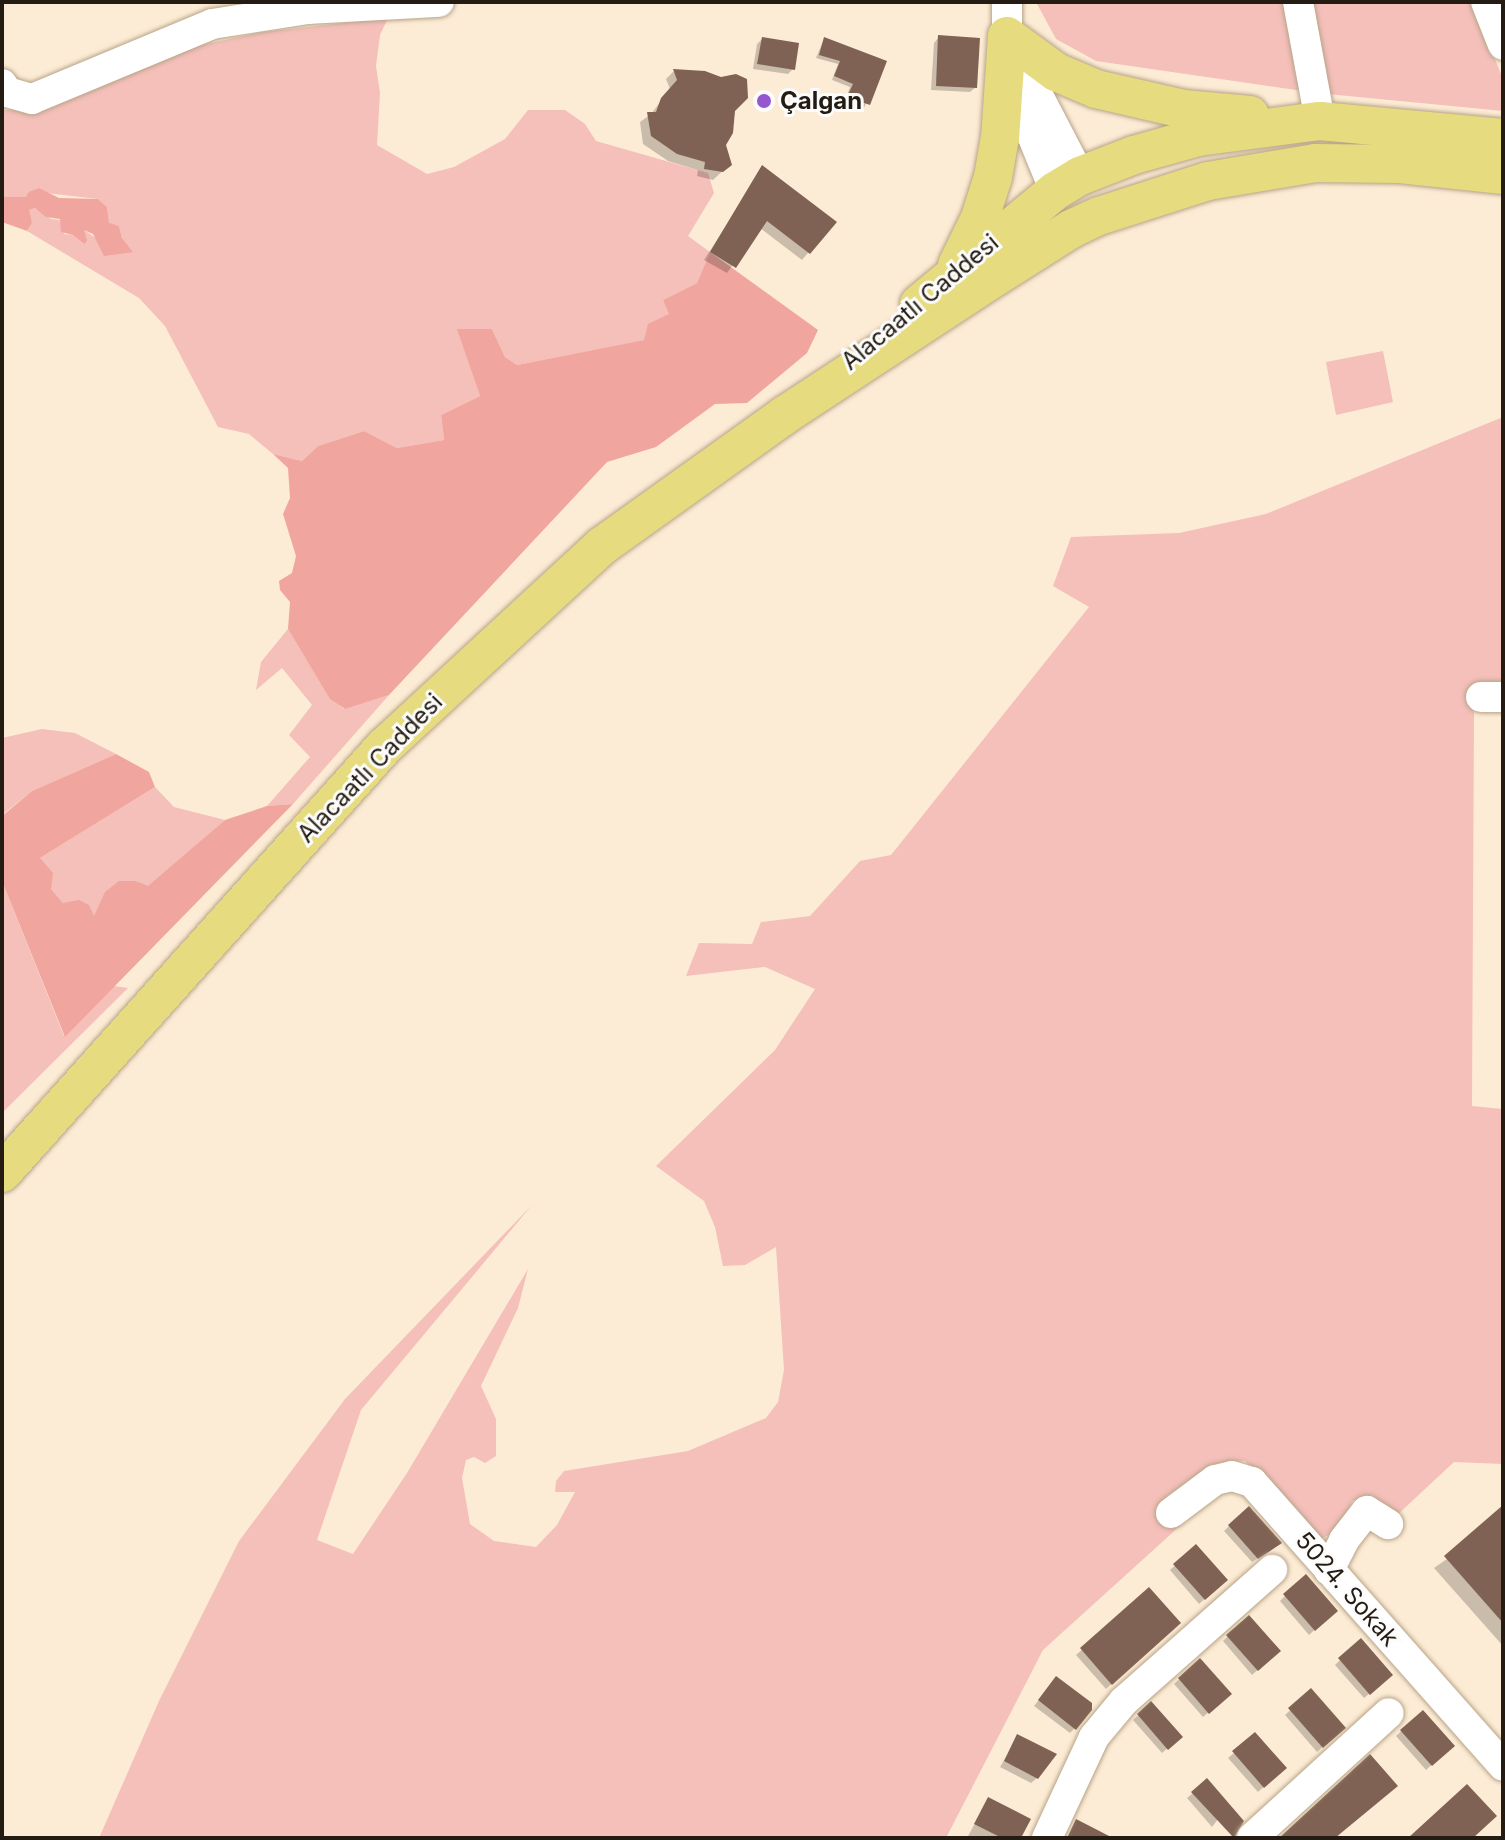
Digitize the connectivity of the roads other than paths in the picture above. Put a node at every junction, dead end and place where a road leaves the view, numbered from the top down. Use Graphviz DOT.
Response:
graph roads {
  1 [pos="439,2"];
  2 [pos="1298,2"];
  3 [pos="1486,2"];
  4 [pos="1007,19"];
  5 [pos="1503,45"];
  6 [pos="2,84"];
  7 [pos="1320,121"];
  8 [pos="1503,138"];
  9 [pos="1503,175"];
  10 [pos="1068,183"];
  11 [pos="1085,222"];
  12 [pos="952,275"];
  13 [pos="785,415"];
  14 [pos="2,1173"];
  15 [pos="1171,1513"];
  16 [pos="1388,1524"];
  17 [pos="1272,1570"];
  18 [pos="1329,1570"];
  19 [pos="1389,1713"];
  20 [pos="1503,1766"];
  21 [pos="1047,1838"];
  22 [pos="1252,1838"];
  1 -- 6 [label="street"];
  2 -- 7 [label="street"];
  3 -- 5 [label="street"];
  4 -- 7 [label="main road"];
  4 -- 10 [label="street"];
  4 -- 12 [label="main road"];
  7 -- 8 [label="main road"];
  7 -- 10 [label="main road, Alacaatlı Caddesi"];
  9 -- 11 [label="main road, Alacaatlı Caddesi"];
  10 -- 11 [label="main road"];
  10 -- 12 [label="main road, Alacaatlı Caddesi"];
  11 -- 13 [label="main road, Alacaatlı Caddesi"];
  12 -- 13 [label="main road, Alacaatlı Caddesi"];
  13 -- 14 [label="main road, Alacaatlı Caddesi"];
  15 -- 18 [label="street, 5024. Sokak"];
  16 -- 18 [label="street"];
  17 -- 21 [label="street"];
  18 -- 20 [label="street, 5024. Sokak"];
  19 -- 22 [label="street"];
}
